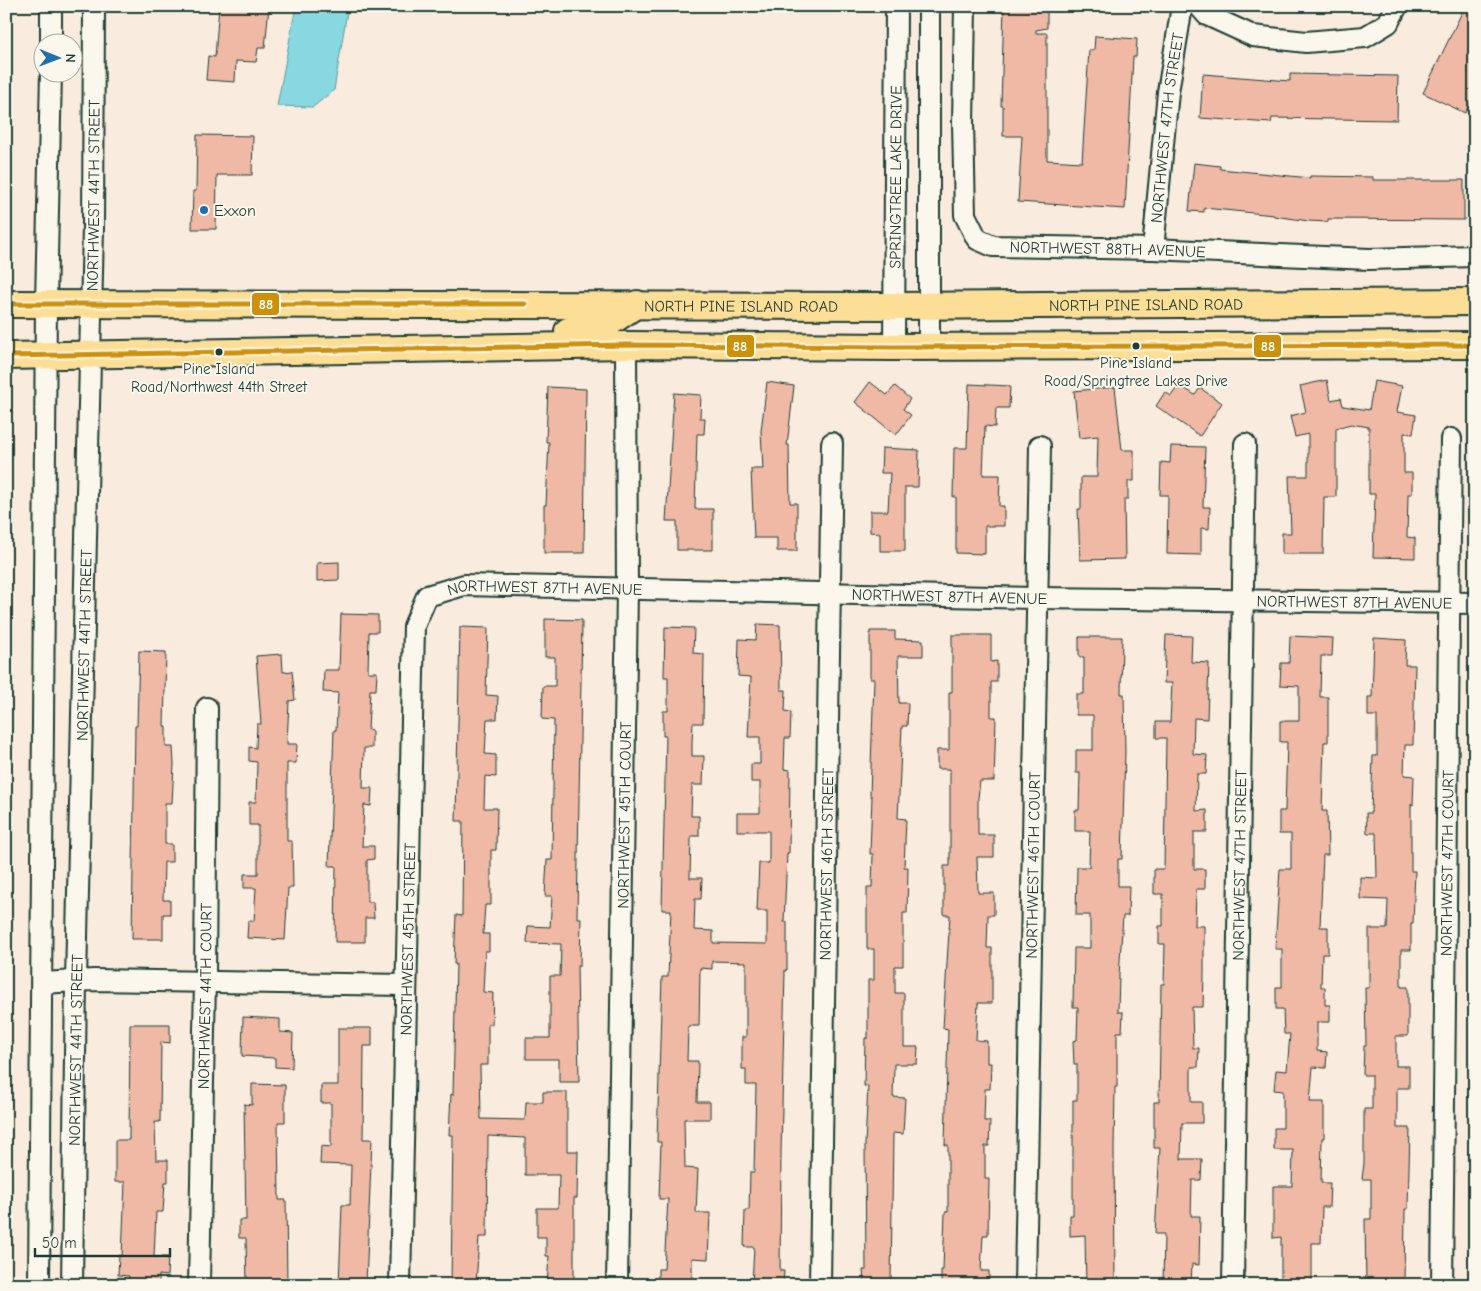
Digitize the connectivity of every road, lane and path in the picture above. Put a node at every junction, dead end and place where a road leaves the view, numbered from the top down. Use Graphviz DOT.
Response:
graph roads {
  1 [pos="51,6"];
  2 [pos="94,6"];
  3 [pos="896,6"];
  4 [pos="929,6"];
  5 [pos="965,6"];
  6 [pos="1182,6"];
  7 [pos="1199,6"];
  8 [pos="1396,6"];
  9 [pos="51,32"];
  10 [pos="51,82"];
  11 [pos="1153,248"];
  12 [pos="1475,256"];
  13 [pos="1475,302"];
  14 [pos="91,303"];
  15 [pos="6,304"];
  16 [pos="46,304"];
  17 [pos="637,304"];
  18 [pos="894,306"];
  19 [pos="930,306"];
  20 [pos="626,345"];
  21 [pos="1475,345"];
  22 [pos="894,347"];
  23 [pos="929,347"];
  24 [pos="411,349"];
  25 [pos="89,355"];
  26 [pos="6,356"];
  27 [pos="46,356"];
  28 [pos="1451,439"];
  29 [pos="832,443"];
  30 [pos="1245,444"];
  31 [pos="1040,446"];
  32 [pos="627,590"];
  33 [pos="828,594"];
  34 [pos="428,596"];
  35 [pos="1037,598"];
  36 [pos="1243,601"];
  37 [pos="1449,603"];
  38 [pos="1475,603"];
  39 [pos="207,708"];
  40 [pos="76,980"];
  41 [pos="205,980"];
  42 [pos="42,983"];
  43 [pos="406,985"];
  44 [pos="39,1285"];
  45 [pos="72,1285"];
  46 [pos="199,1285"];
  47 [pos="400,1285"];
  48 [pos="617,1285"];
  49 [pos="820,1285"];
  50 [pos="1025,1285"];
  51 [pos="1233,1285"];
  52 [pos="1442,1285"];
  1 -- 9 [label="street"];
  2 -- 14 [label="street, NORTHWEST 44TH STREET"];
  3 -- 18 [label="street, SPRINGTREE LAKE DRIVE"];
  4 -- 19 [label="street"];
  5 -- 11 [label="street, NORTHWEST 88TH AVENUE"];
  6 -- 11 [label="street, NORTHWEST 47TH STREET"];
  7 -- 8 [label="street"];
  10 -- 16 [label="street, NORTHWEST 44TH STREET"];
  11 -- 12 [label="street, NORTHWEST 88TH AVENUE"];
  13 -- 19 [label="main road, NORTH PINE ISLAND ROAD"];
  14 -- 16 [label="main road, NORTH PINE ISLAND ROAD"];
  14 -- 17 [label="main road, NORTH PINE ISLAND ROAD"];
  14 -- 25 [label="street, NORTHWEST 44TH STREET"];
  15 -- 16 [label="main road, NORTH PINE ISLAND ROAD"];
  16 -- 27 [label="street, NORTHWEST 44TH STREET"];
  17 -- 18 [label="main road, NORTH PINE ISLAND ROAD"];
  17 -- 24 [label="main road"];
  18 -- 19 [label="main road, NORTH PINE ISLAND ROAD"];
  18 -- 22 [label="street, SPRINGTREE LAKE DRIVE"];
  19 -- 23 [label="street"];
  20 -- 22 [label="main road"];
  20 -- 24 [label="main road"];
  20 -- 32 [label="street, NORTHWEST 45TH COURT"];
  21 -- 23 [label="main road"];
  22 -- 23 [label="main road"];
  24 -- 25 [label="main road"];
  25 -- 27 [label="main road"];
  25 -- 40 [label="street, NORTHWEST 44TH STREET"];
  26 -- 27 [label="main road"];
  27 -- 42 [label="street, NORTHWEST 44TH STREET"];
  28 -- 37 [label="street, NORTHWEST 47TH COURT"];
  29 -- 33 [label="street, NORTHWEST 46TH STREET"];
  30 -- 36 [label="street, NORTHWEST 47TH STREET"];
  31 -- 35 [label="street, NORTHWEST 46TH COURT"];
  32 -- 33 [label="street, NORTHWEST 87TH AVENUE"];
  32 -- 34 [label="street, NORTHWEST 87TH AVENUE"];
  32 -- 48 [label="street, NORTHWEST 45TH COURT"];
  33 -- 35 [label="street, NORTHWEST 87TH AVENUE"];
  33 -- 49 [label="street, NORTHWEST 46TH STREET"];
  34 -- 43 [label="street, NORTHWEST 45TH STREET"];
  35 -- 36 [label="street, NORTHWEST 87TH AVENUE"];
  35 -- 50 [label="street, NORTHWEST 46TH COURT"];
  36 -- 37 [label="street, NORTHWEST 87TH AVENUE"];
  36 -- 51 [label="street, NORTHWEST 47TH STREET"];
  37 -- 38 [label="street, NORTHWEST 87TH AVENUE"];
  37 -- 52 [label="street, NORTHWEST 47TH COURT"];
  39 -- 41 [label="street, NORTHWEST 44TH COURT"];
  40 -- 41 [label="street"];
  40 -- 42 [label="street"];
  40 -- 45 [label="street, NORTHWEST 44TH STREET"];
  41 -- 43 [label="street"];
  41 -- 46 [label="street, NORTHWEST 44TH COURT"];
  42 -- 44 [label="street, NORTHWEST 44TH STREET"];
  43 -- 47 [label="street, NORTHWEST 45TH STREET"];
}
